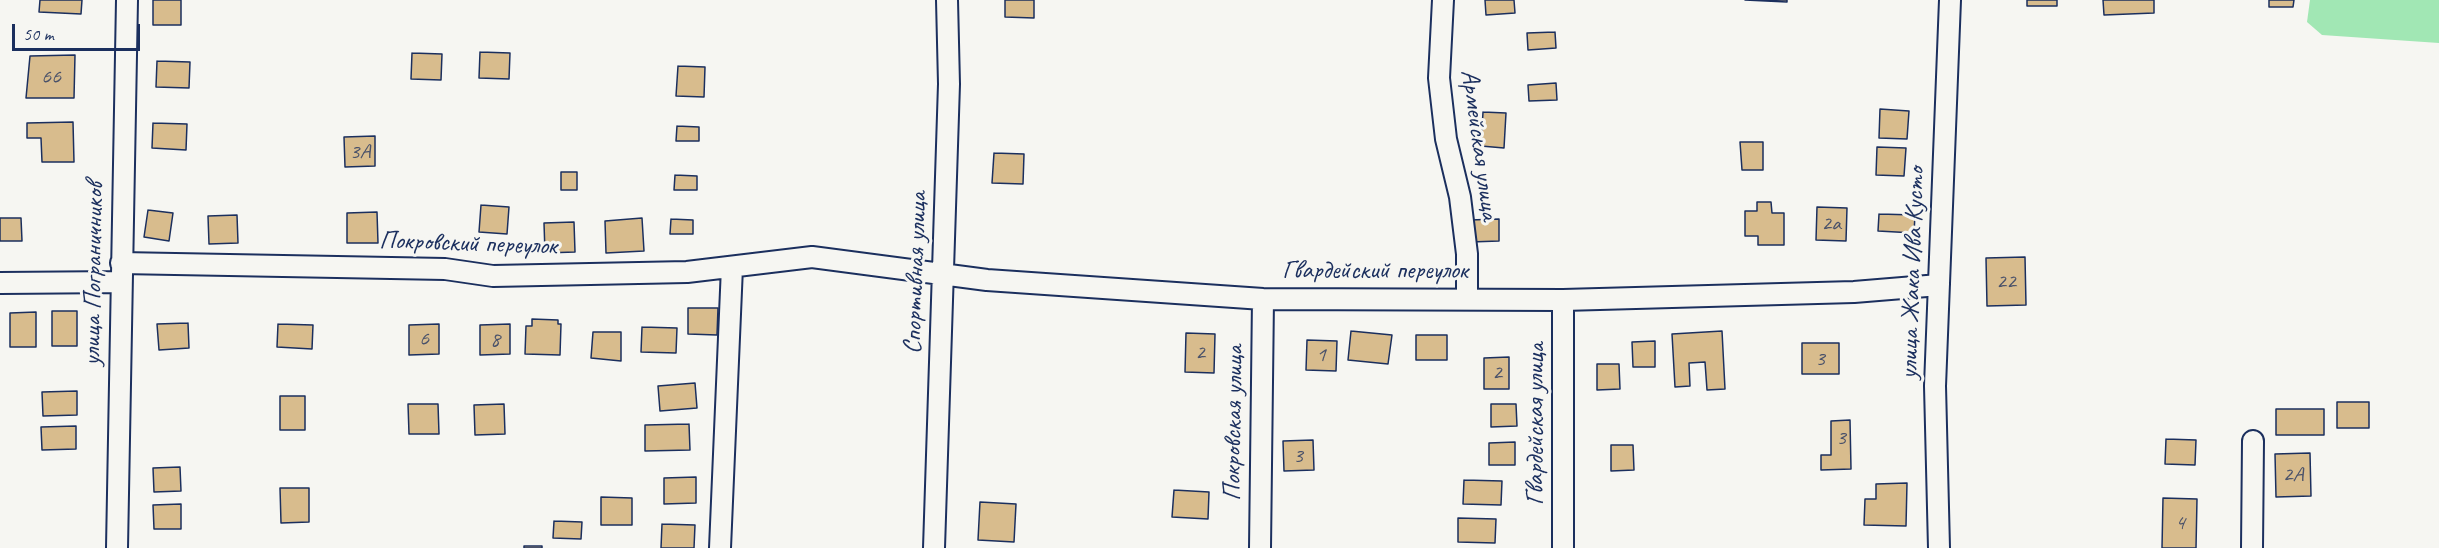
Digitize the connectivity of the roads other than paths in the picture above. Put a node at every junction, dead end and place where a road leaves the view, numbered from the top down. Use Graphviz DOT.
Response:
graph roads {
  1 [pos="127,0"];
  2 [pos="948,0"];
  3 [pos="1443,0"];
  4 [pos="1950,0"];
  5 [pos="812,257"];
  6 [pos="732,267"];
  7 [pos="121,273"];
  8 [pos="943,274"];
  9 [pos="0,283"];
  10 [pos="1939,285"];
  11 [pos="1467,298"];
  12 [pos="1263,299"];
  13 [pos="1563,300"];
  14 [pos="2253,441"];
  15 [pos="117,548"];
  16 [pos="720,548"];
  17 [pos="934,548"];
  18 [pos="1260,548"];
  19 [pos="1563,548"];
  20 [pos="1939,548"];
  21 [pos="2252,548"];
  1 -- 7 [label="street, улица Пограничников"];
  2 -- 8 [label="street, Спортивная улица"];
  3 -- 11 [label="street, Армейская улица"];
  4 -- 10 [label="street, улица Жака Ива Кусто"];
  5 -- 6 [label="street, Покровский переулок"];
  5 -- 8 [label="street, Гвардейский переулок"];
  6 -- 7 [label="street, Покровский переулок"];
  6 -- 16 [label="street"];
  7 -- 9 [label="street, Покровский переулок"];
  7 -- 15 [label="street, улица Пограничников"];
  8 -- 12 [label="street, Гвардейский переулок"];
  8 -- 17 [label="street, Спортивная улица"];
  10 -- 13 [label="street, Гвардейский переулок"];
  10 -- 20 [label="street, улица Жака Ива Кусто"];
  11 -- 12 [label="street, Гвардейский переулок"];
  11 -- 13 [label="street, Гвардейский переулок"];
  12 -- 18 [label="street, Покровская улица"];
  13 -- 19 [label="street, Гвардейская улица"];
  14 -- 21 [label="street"];
}
